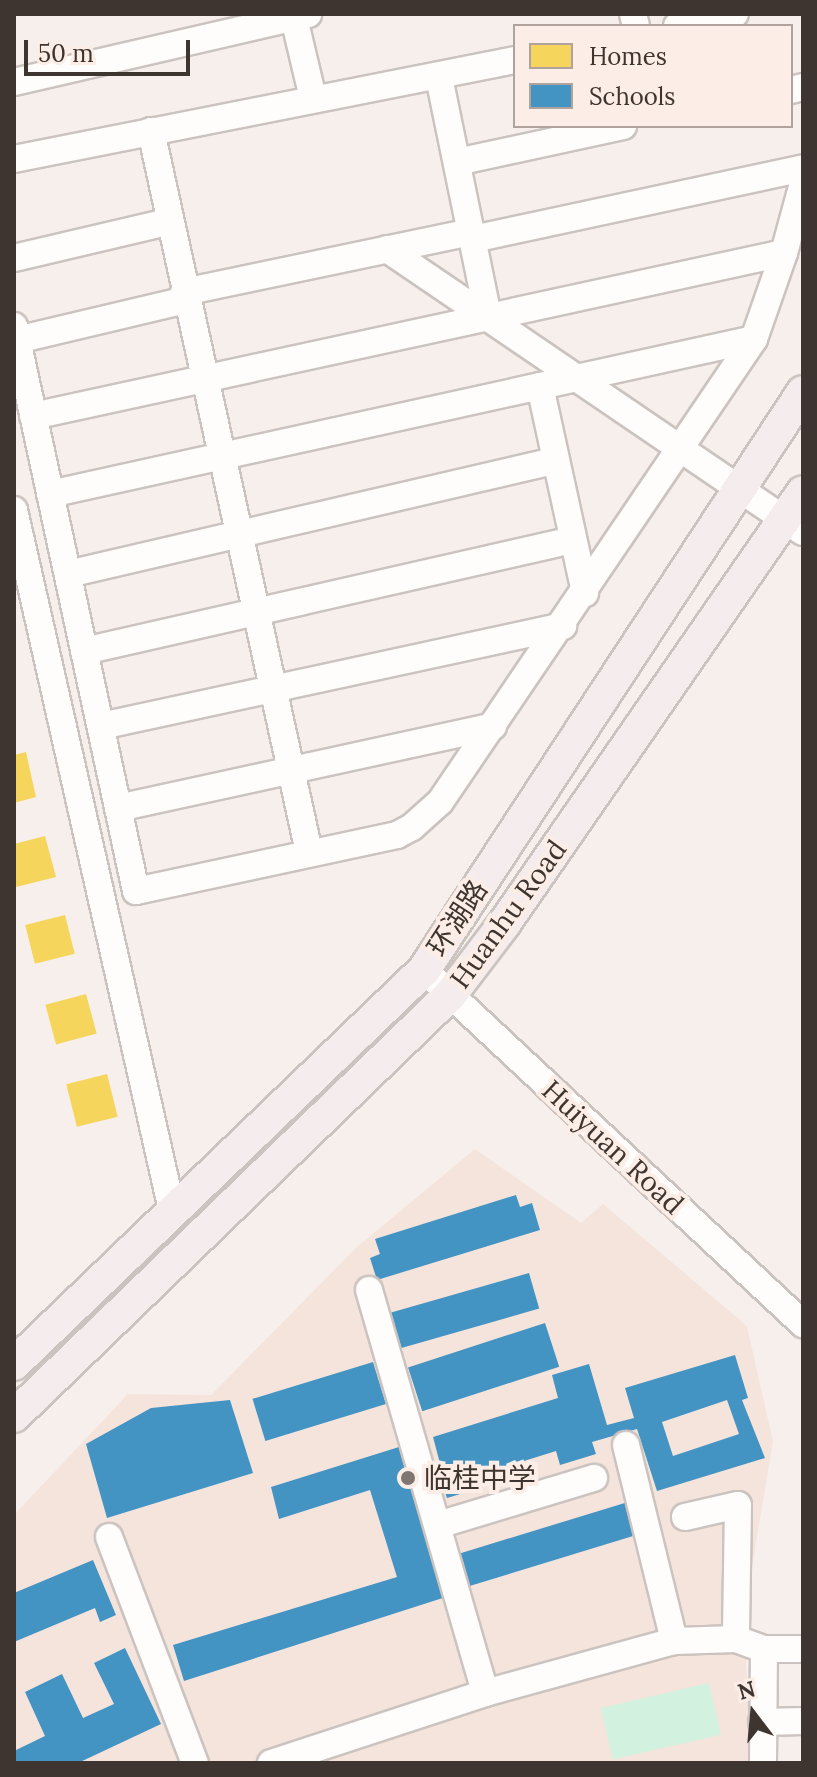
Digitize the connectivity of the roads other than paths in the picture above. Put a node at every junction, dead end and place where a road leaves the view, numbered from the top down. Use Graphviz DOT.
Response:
graph roads {
  1 [pos="735,14"];
  2 [pos="298,15"];
  3 [pos="687,24"];
  4 [pos="513,60"];
  5 [pos="439,77"];
  6 [pos="14,82"];
  7 [pos="313,98"];
  8 [pos="614,128"];
  9 [pos="151,131"];
  10 [pos="14,159"];
  11 [pos="457,162"];
  12 [pos="803,168"];
  13 [pos="803,183"];
  14 [pos="168,222"];
  15 [pos="472,236"];
  16 [pos="387,249"];
  17 [pos="784,253"];
  18 [pos="14,258"];
  19 [pos="185,296"];
  20 [pos="488,316"];
  21 [pos="16,333"];
  22 [pos="754,339"];
  23 [pos="579,378"];
  24 [pos="203,379"];
  25 [pos="540,386"];
  26 [pos="803,392"];
  27 [pos="33,416"];
  28 [pos="680,447"];
  29 [pos="220,456"];
  30 [pos="555,461"];
  31 [pos="740,488"];
  32 [pos="803,492"];
  33 [pos="50,494"];
  34 [pos="14,510"];
  35 [pos="794,526"];
  36 [pos="238,535"];
  37 [pos="572,540"];
  38 [pos="68,574"];
  39 [pos="585,593"];
  40 [pos="255,612"];
  41 [pos="563,626"];
  42 [pos="84,651"];
  43 [pos="272,687"];
  44 [pos="101,726"];
  45 [pos="493,726"];
  46 [pos="290,768"];
  47 [pos="118,808"];
  48 [pos="309,852"];
  49 [pos="424,970"];
  50 [pos="450,995"];
  51 [pos="172,1210"];
  52 [pos="369,1290"];
  53 [pos="803,1324"];
  54 [pos="14,1364"];
  55 [pos="14,1416"];
  56 [pos="626,1445"];
  57 [pos="594,1478"];
  58 [pos="685,1517"];
  59 [pos="438,1525"];
  60 [pos="109,1537"];
  61 [pos="736,1639"];
  62 [pos="674,1641"];
  63 [pos="764,1649"];
  64 [pos="803,1649"];
  65 [pos="485,1693"];
  66 [pos="803,1721"];
  67 [pos="762,1722"];
  68 [pos="195,1763"];
  69 [pos="271,1763"];
  70 [pos="763,1763"];
  1 -- 3 [label="street"];
  2 -- 6 [label="street"];
  2 -- 7 [label="street"];
  4 -- 5 [label="street"];
  5 -- 7 [label="street"];
  5 -- 11 [label="street"];
  7 -- 9 [label="street"];
  8 -- 11 [label="street"];
  9 -- 10 [label="street"];
  9 -- 14 [label="street"];
  11 -- 15 [label="street"];
  12 -- 15 [label="street"];
  13 -- 17 [label="street"];
  14 -- 18 [label="street"];
  14 -- 19 [label="street"];
  15 -- 16 [label="street"];
  15 -- 20 [label="street"];
  16 -- 19 [label="street"];
  16 -- 20 [label="street"];
  17 -- 20 [label="street"];
  17 -- 22 [label="street"];
  19 -- 21 [label="street"];
  19 -- 24 [label="street"];
  20 -- 23 [label="street"];
  20 -- 24 [label="street"];
  21 -- 27 [label="street"];
  22 -- 23 [label="street"];
  22 -- 28 [label="street"];
  23 -- 25 [label="street"];
  23 -- 28 [label="street"];
  24 -- 27 [label="street"];
  24 -- 29 [label="street"];
  25 -- 29 [label="street"];
  25 -- 30 [label="street"];
  26 -- 31 [label="main road, 环湖路"];
  27 -- 33 [label="street"];
  28 -- 31 [label="street"];
  28 -- 39 [label="street"];
  29 -- 33 [label="street"];
  29 -- 36 [label="street"];
  30 -- 36 [label="street"];
  30 -- 37 [label="street"];
  31 -- 35 [label="street"];
  31 -- 49 [label="main road, 环湖路"];
  32 -- 35 [label="main road, Huanhu Road"];
  33 -- 38 [label="street"];
  34 -- 51 [label="street"];
  35 -- 50 [label="main road, Huanhu Road"];
  36 -- 38 [label="street"];
  36 -- 40 [label="street"];
  37 -- 39 [label="street"];
  37 -- 40 [label="street"];
  38 -- 42 [label="street"];
  39 -- 41 [label="street"];
  40 -- 42 [label="street"];
  40 -- 43 [label="street"];
  41 -- 43 [label="street"];
  41 -- 45 [label="street"];
  42 -- 44 [label="street"];
  43 -- 44 [label="street"];
  43 -- 46 [label="street"];
  44 -- 47 [label="street"];
  45 -- 46 [label="street"];
  45 -- 48 [label="street"];
  46 -- 47 [label="street"];
  46 -- 48 [label="street"];
  47 -- 48 [label="street"];
  49 -- 50 [label="street, Huiyuan Road"];
  49 -- 51 [label="main road, 环湖路"];
  50 -- 53 [label="street, Huiyuan Road"];
  50 -- 55 [label="main road, Huanhu Road"];
  51 -- 54 [label="main road, 环湖路"];
  52 -- 59 [label="street"];
  56 -- 62 [label="street"];
  57 -- 59 [label="street"];
  58 -- 61 [label="street"];
  59 -- 65 [label="street"];
  60 -- 68 [label="street"];
  61 -- 62 [label="street"];
  61 -- 63 [label="street"];
  62 -- 65 [label="street"];
  63 -- 64 [label="street"];
  63 -- 67 [label="street"];
  65 -- 69 [label="street"];
  66 -- 67 [label="street"];
  67 -- 70 [label="street"];
}
